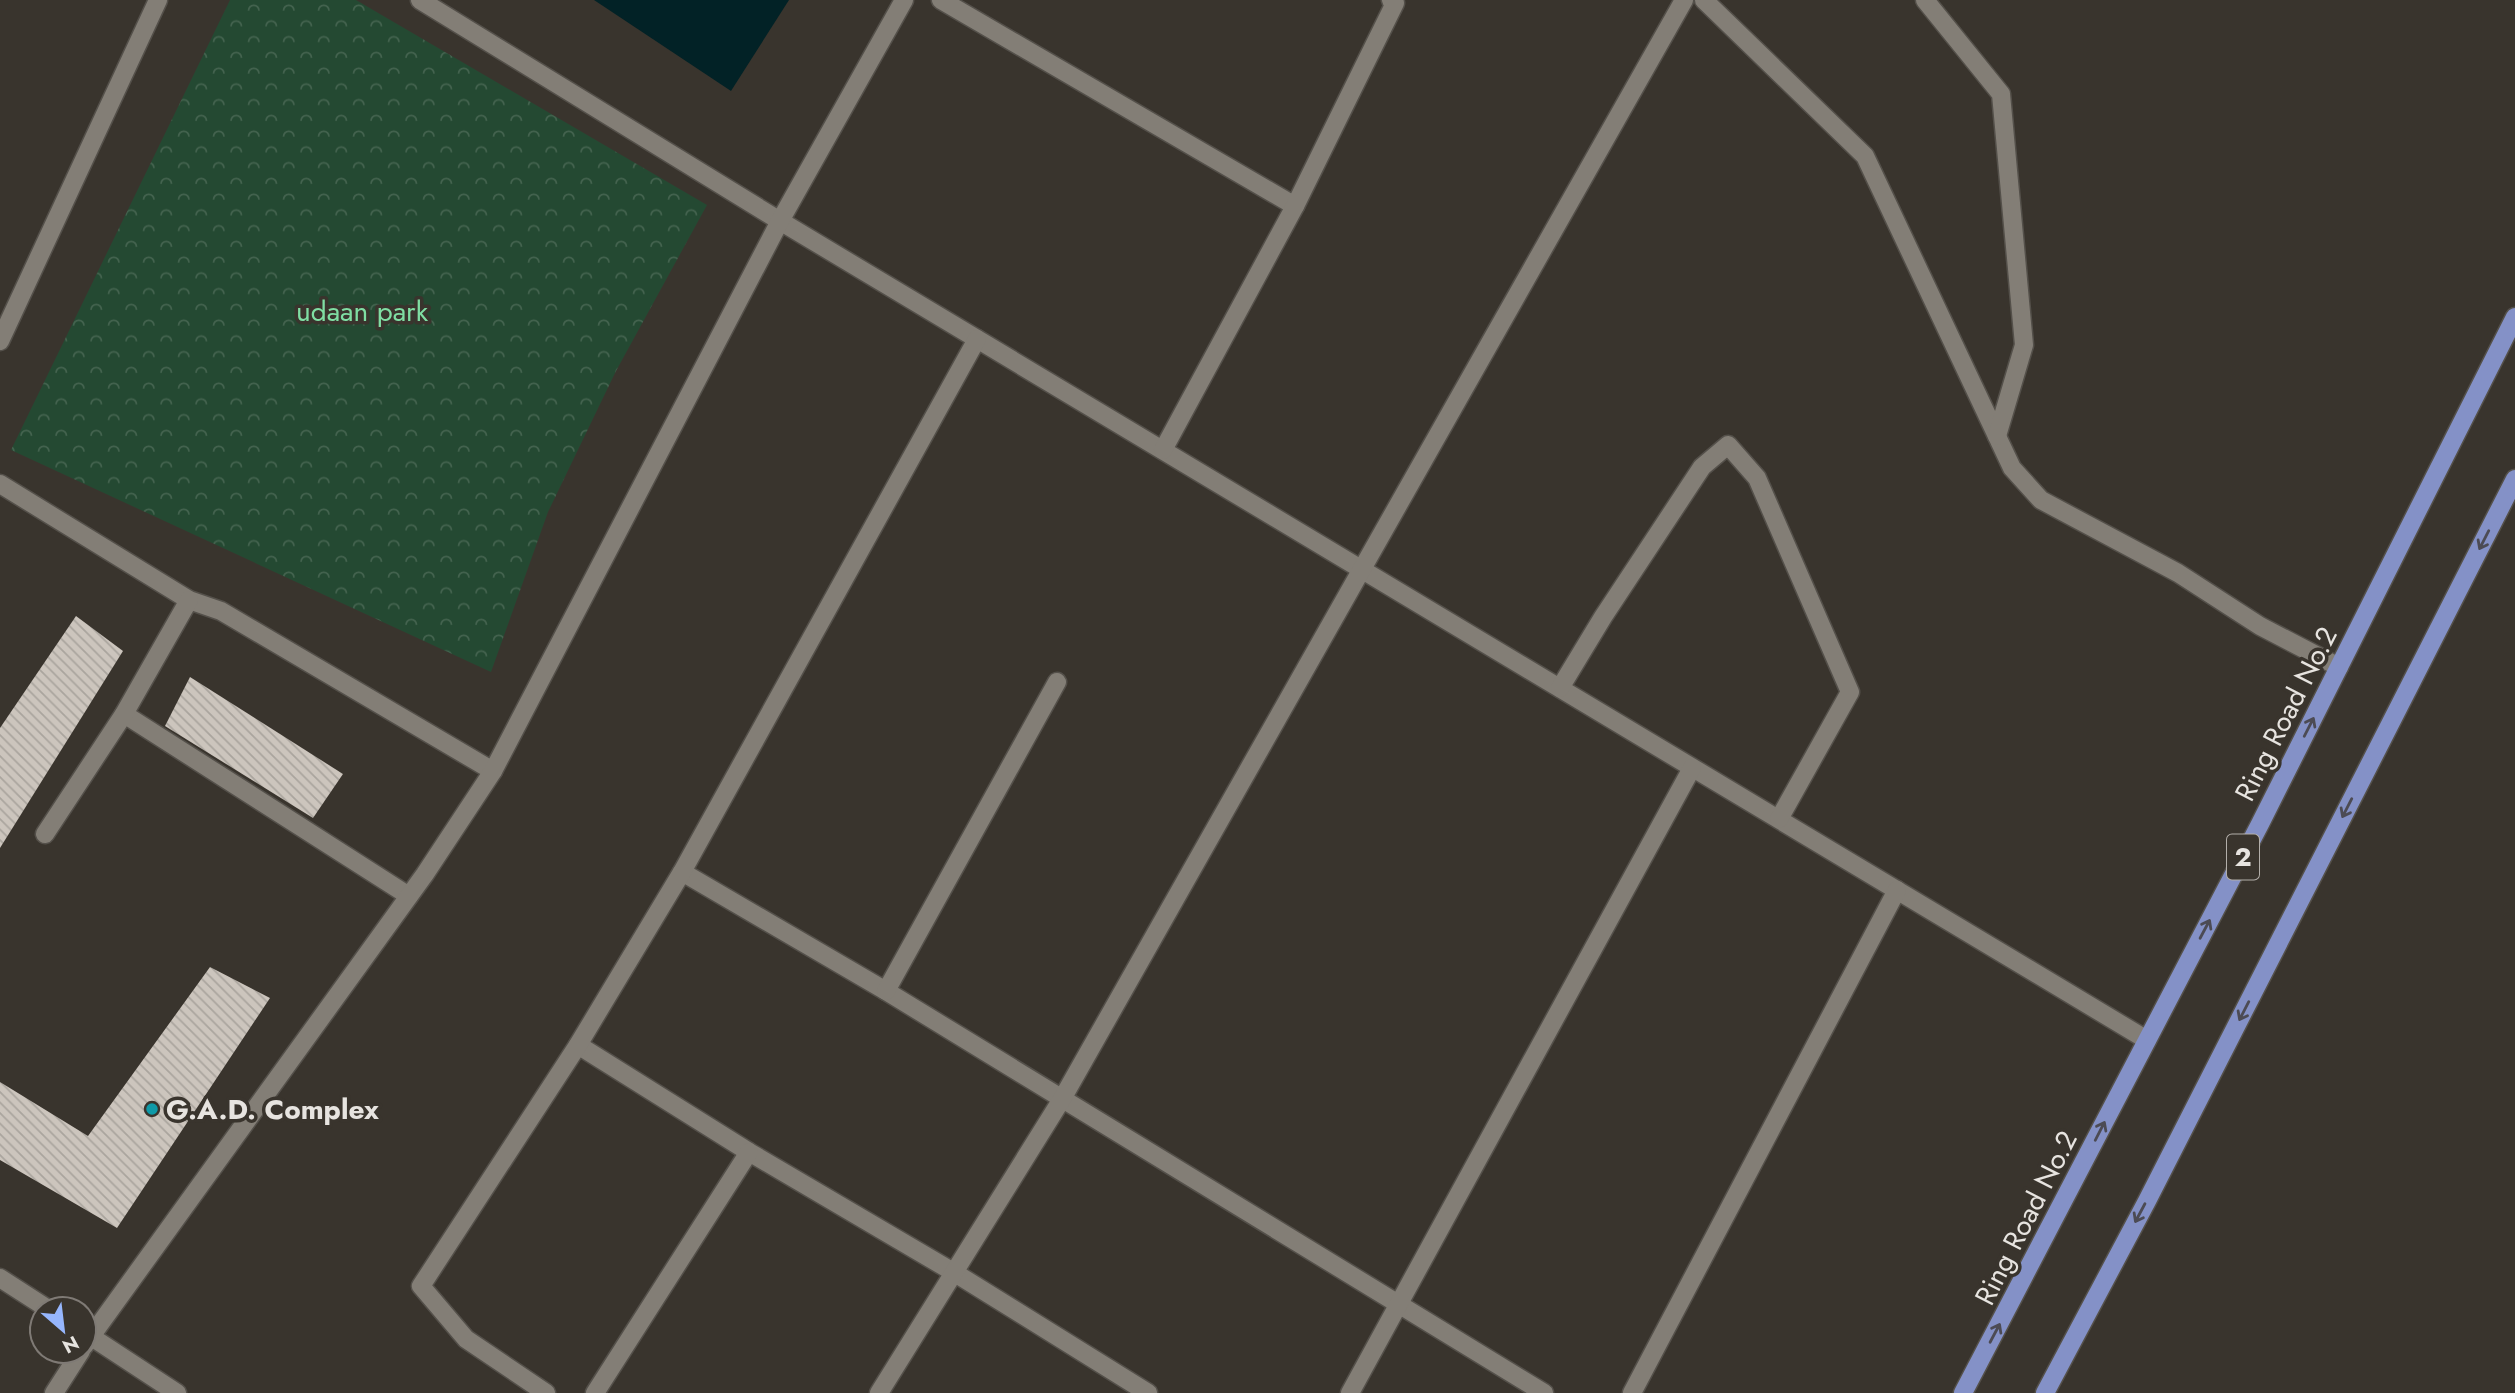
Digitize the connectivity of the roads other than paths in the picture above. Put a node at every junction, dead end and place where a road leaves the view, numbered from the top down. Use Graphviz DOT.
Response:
graph roads {
  1 [pos="158,0"];
  2 [pos="904,0"];
  3 [pos="941,0"];
  4 [pos="1391,0"];
  5 [pos="1684,0"];
  6 [pos="1704,0"];
  7 [pos="1925,0"];
  8 [pos="431,3"];
  9 [pos="1295,206"];
  10 [pos="780,221"];
  11 [pos="2515,317"];
  12 [pos="977,339"];
  13 [pos="0,341"];
  14 [pos="1997,436"];
  15 [pos="1163,450"];
  16 [pos="2515,479"];
  17 [pos="0,484"];
  18 [pos="1364,570"];
  19 [pos="189,600"];
  20 [pos="2339,667"];
  21 [pos="1056,682"];
  22 [pos="1560,688"];
  23 [pos="124,714"];
  24 [pos="1692,768"];
  25 [pos="494,771"];
  26 [pos="1779,819"];
  27 [pos="45,834"];
  28 [pos="682,872"];
  29 [pos="1897,890"];
  30 [pos="409,896"];
  31 [pos="886,991"];
  32 [pos="2147,1040"];
  33 [pos="578,1045"];
  34 [pos="1062,1099"];
  35 [pos="748,1152"];
  36 [pos="955,1273"];
  37 [pos="0,1278"];
  38 [pos="28,1296"];
  39 [pos="1399,1304"];
  40 [pos="98,1323"];
  41 [pos="98,1348"];
  42 [pos="71,1365"];
  43 [pos="1122,1387"];
  44 [pos="54,1393"];
  45 [pos="177,1393"];
  46 [pos="546,1393"];
  47 [pos="595,1393"];
  48 [pos="879,1393"];
  49 [pos="1148,1393"];
  50 [pos="1350,1393"];
  51 [pos="1544,1393"];
  52 [pos="1632,1393"];
  53 [pos="1963,1393"];
  54 [pos="2045,1393"];
  1 -- 13 [label="street"];
  2 -- 10 [label="street"];
  3 -- 9 [label="street"];
  4 -- 9 [label="street"];
  5 -- 18 [label="street"];
  6 -- 14 [label="street"];
  7 -- 14 [label="street"];
  8 -- 10 [label="street"];
  9 -- 15 [label="street"];
  10 -- 12 [label="street"];
  10 -- 25 [label="street"];
  11 -- 20 [label="main road, Ring Road No.2 / 2"];
  12 -- 15 [label="street"];
  12 -- 28 [label="street"];
  14 -- 20 [label="street"];
  15 -- 18 [label="street"];
  16 -- 54 [label="main road, one-way"];
  17 -- 19 [label="street"];
  18 -- 22 [label="street"];
  18 -- 34 [label="street"];
  19 -- 23 [label="street"];
  19 -- 25 [label="street"];
  32 -- 20 [label="main road, Ring Road No.2 / 2, one-way"];
  21 -- 31 [label="street"];
  22 -- 24 [label="street"];
  22 -- 26 [label="street"];
  23 -- 27 [label="street"];
  23 -- 30 [label="street"];
  24 -- 26 [label="street"];
  24 -- 39 [label="street"];
  25 -- 30 [label="street"];
  26 -- 29 [label="street"];
  28 -- 31 [label="street"];
  28 -- 33 [label="street"];
  29 -- 32 [label="street"];
  29 -- 52 [label="street"];
  30 -- 40 [label="street"];
  31 -- 34 [label="street"];
  53 -- 32 [label="main road, Ring Road No.2 / 2, one-way"];
  33 -- 35 [label="street"];
  33 -- 46 [label="street"];
  34 -- 36 [label="street"];
  34 -- 39 [label="street"];
  35 -- 36 [label="street"];
  35 -- 47 [label="street"];
  36 -- 43 [label="street"];
  36 -- 48 [label="street"];
  37 -- 38 [label="street"];
  39 -- 50 [label="street"];
  39 -- 51 [label="street"];
  41 -- 45 [label="street"];
  42 -- 44 [label="street"];
  43 -- 49 [label="street"];
}
